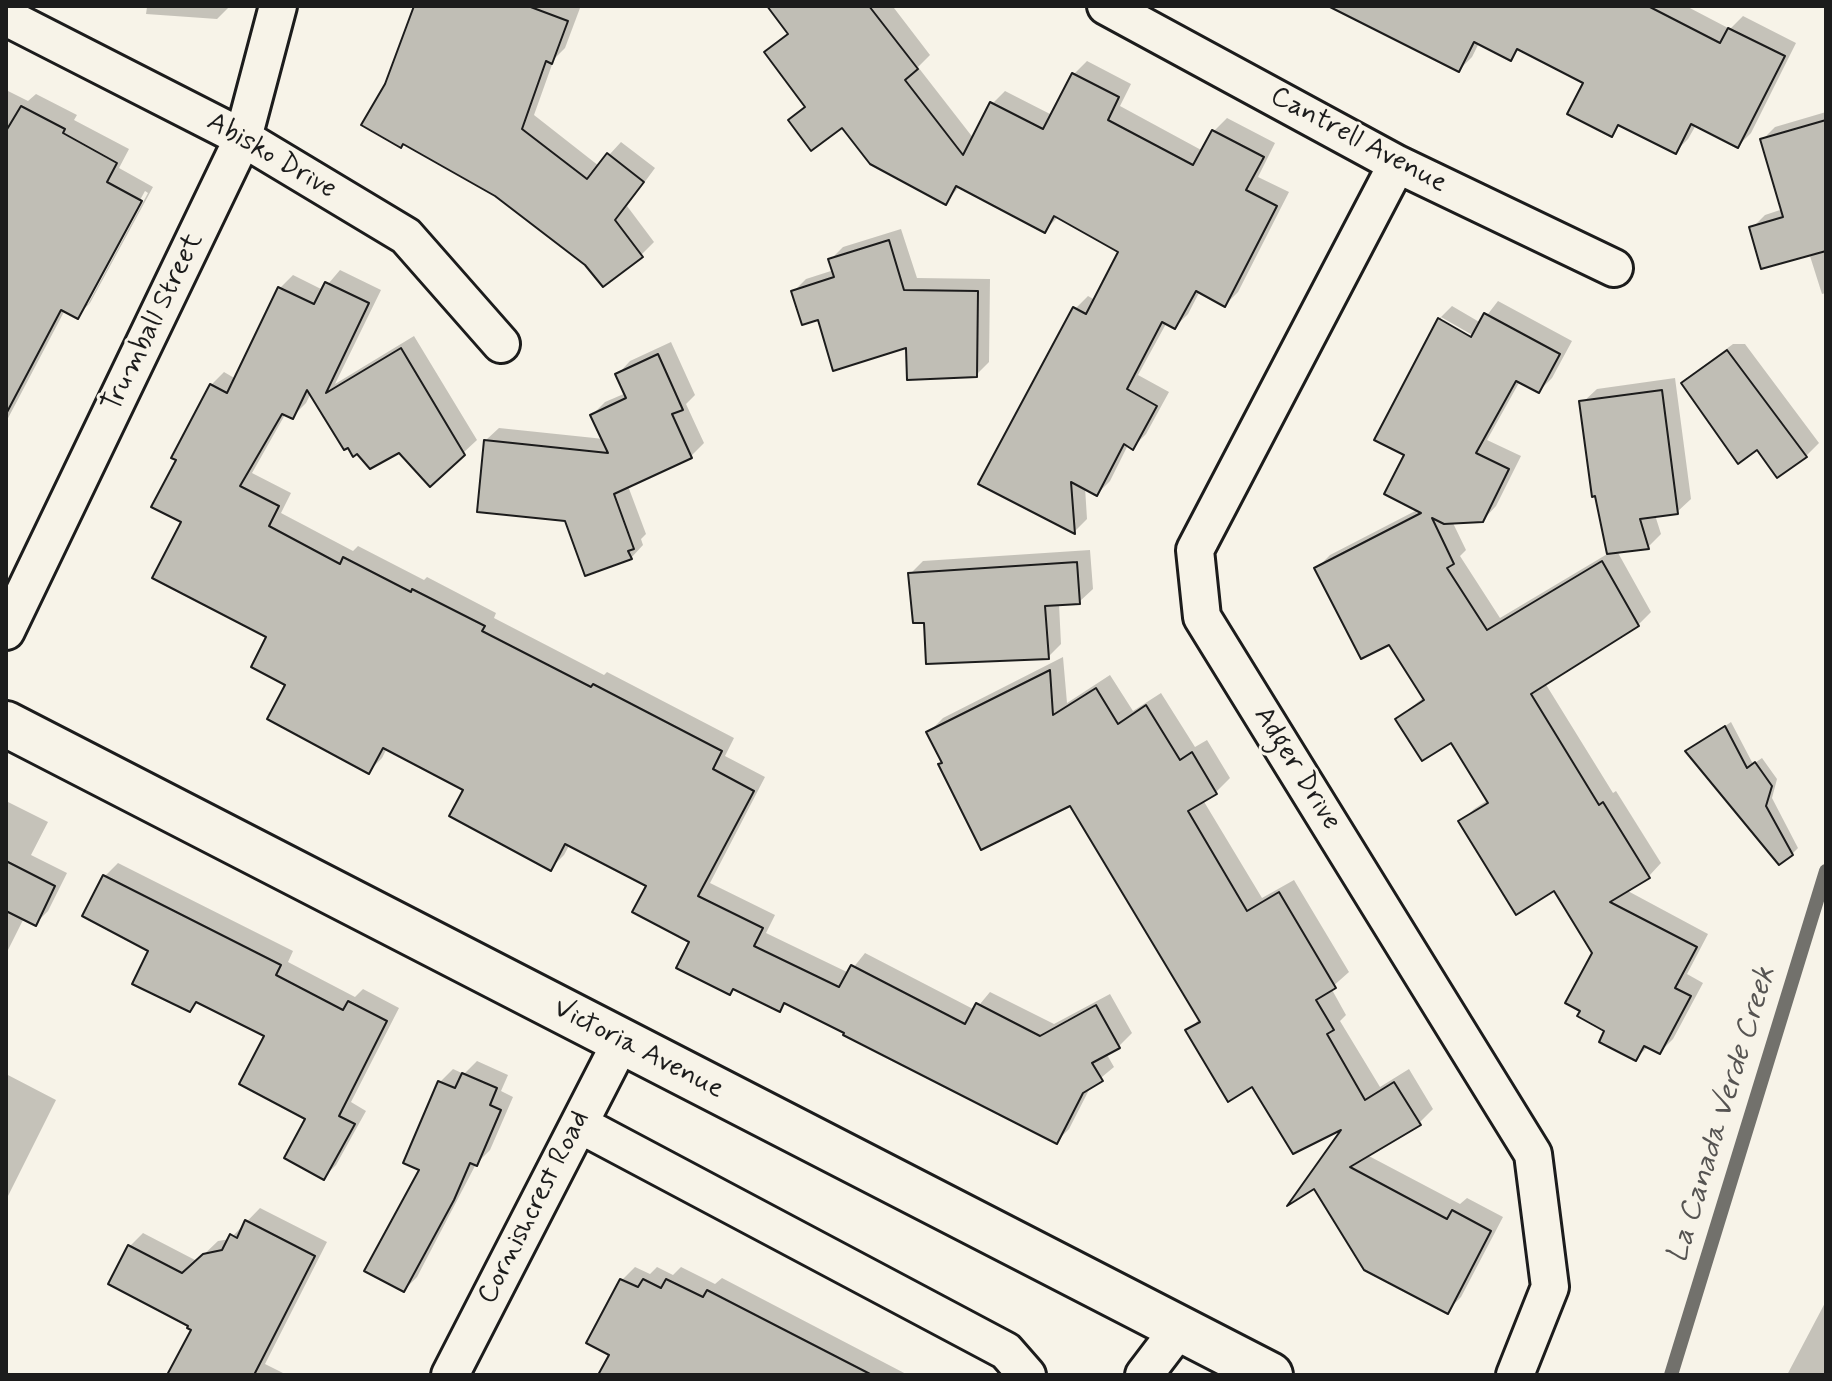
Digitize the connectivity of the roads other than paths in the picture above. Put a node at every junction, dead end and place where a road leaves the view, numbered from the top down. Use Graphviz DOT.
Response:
graph roads {
  1 [pos="278,6"];
  2 [pos="1106,6"];
  3 [pos="6,17"];
  4 [pos="243,138"];
  5 [pos="1397,164"];
  6 [pos="1614,268"];
  7 [pos="501,344"];
  8 [pos="6,631"];
  9 [pos="6,724"];
  10 [pos="621,1042"];
  11 [pos="579,1124"];
  12 [pos="1179,1329"];
  13 [pos="450,1375"];
  14 [pos="1027,1375"];
  15 [pos="1144,1375"];
  16 [pos="1270,1375"];
  17 [pos="1515,1375"];
  1 -- 4 [label="street, Trumball Street"];
  2 -- 5 [label="street, Cantrell Avenue"];
  3 -- 4 [label="street, Abisko Drive"];
  4 -- 7 [label="street, Abisko Drive"];
  4 -- 8 [label="street, Trumball Street"];
  5 -- 6 [label="street, Cantrell Avenue"];
  5 -- 17 [label="street, Adger Drive"];
  9 -- 10 [label="street, Victoria Avenue"];
  10 -- 11 [label="street, Cornishcrest Road"];
  10 -- 12 [label="street, Victoria Avenue"];
  11 -- 13 [label="street, Cornishcrest Road"];
  11 -- 14 [label="street"];
  12 -- 15 [label="street"];
  12 -- 16 [label="street, Victoria Avenue"];
}
